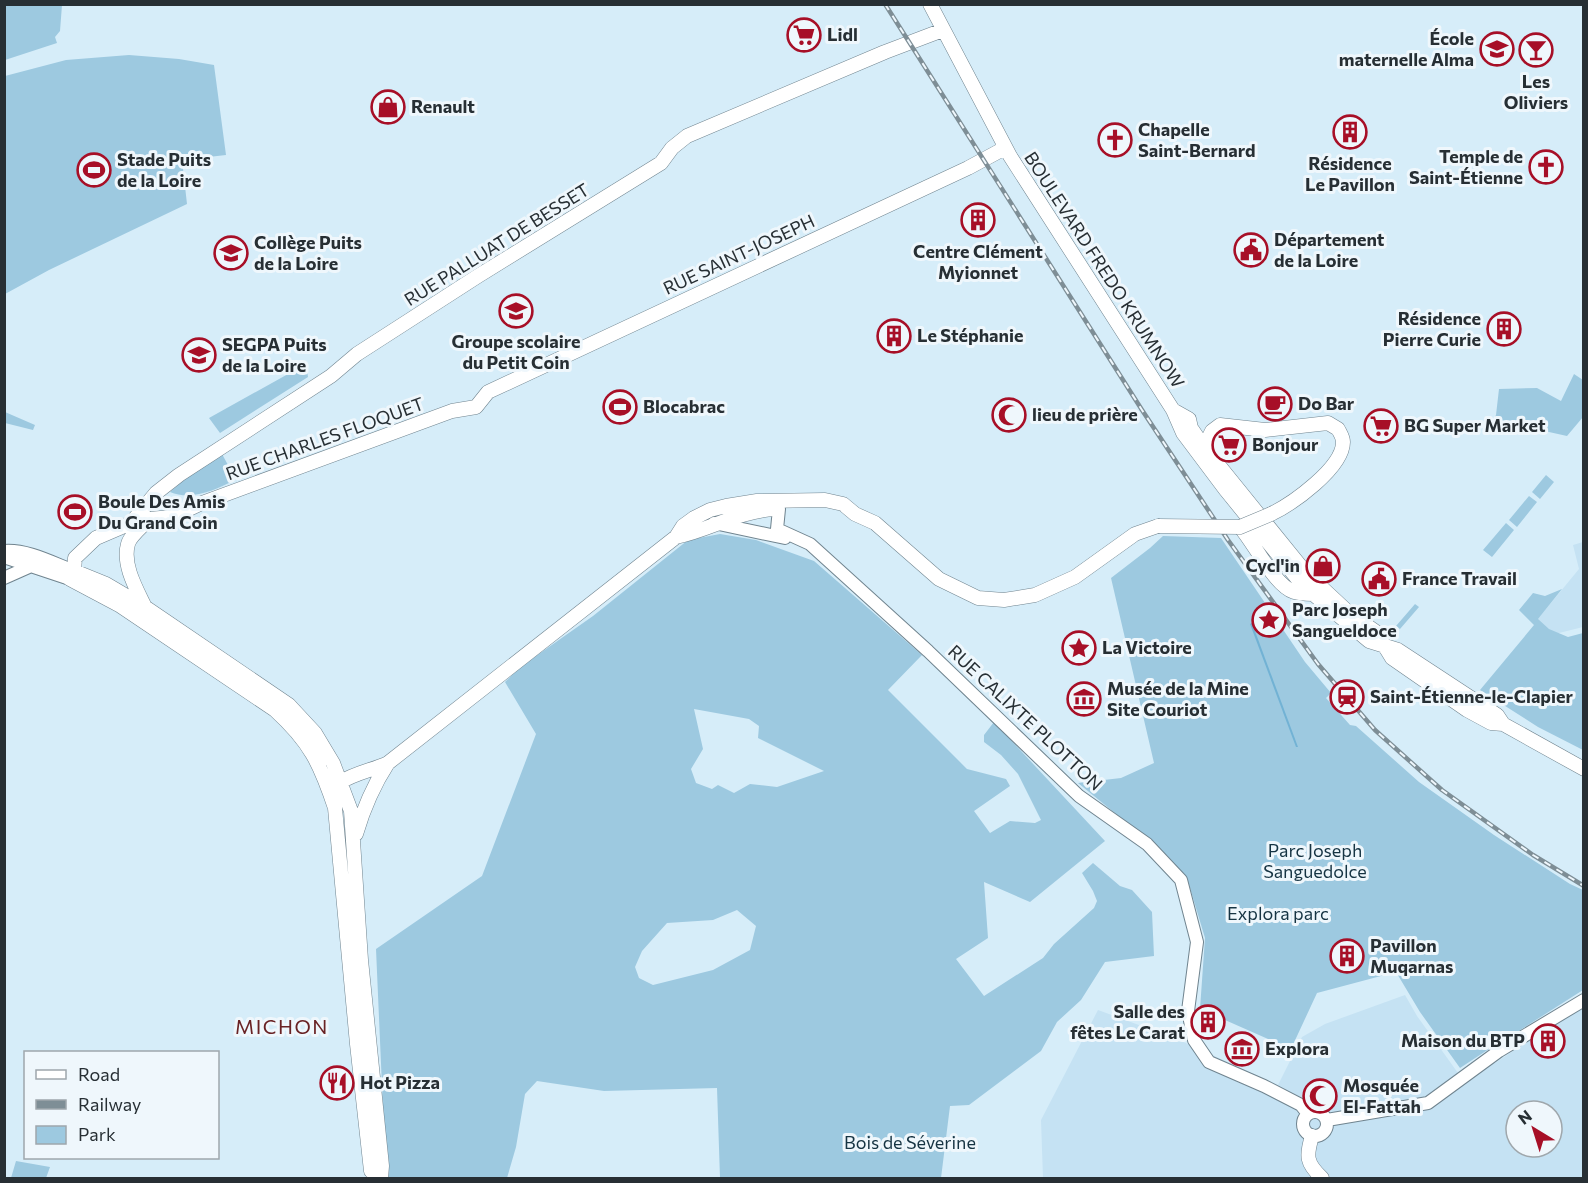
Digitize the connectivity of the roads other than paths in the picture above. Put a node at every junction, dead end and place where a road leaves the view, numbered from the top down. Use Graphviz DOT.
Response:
graph roads {
  1 [pos="930,4"];
  2 [pos="943,30"];
  3 [pos="1005,148"];
  4 [pos="476,407"];
  5 [pos="1173,410"];
  6 [pos="1204,447"];
  7 [pos="757,506"];
  8 [pos="779,509"];
  9 [pos="855,514"];
  10 [pos="714,523"];
  11 [pos="777,529"];
  12 [pos="1245,532"];
  13 [pos="675,537"];
  14 [pos="810,544"];
  15 [pos="4,551"];
  16 [pos="4,557"];
  17 [pos="31,566"];
  18 [pos="72,575"];
  19 [pos="4,578"];
  20 [pos="1313,594"];
  21 [pos="144,608"];
  22 [pos="1385,647"];
  23 [pos="388,763"];
  24 [pos="1584,769"];
  25 [pos="346,779"];
  26 [pos="335,808"];
  27 [pos="353,848"];
  28 [pos="1584,1000"];
  29 [pos="1308,1114"];
  30 [pos="1327,1120"];
  31 [pos="1312,1136"];
  32 [pos="372,1177"];
  33 [pos="1322,1179"];
  1 -- 2 [label="main road, BOULEVARD FREDO KRUMNOW"];
  2 -- 3 [label="main road, BOULEVARD FREDO KRUMNOW"];
  2 -- 18 [label="main road, RUE PALLUAT DE BESSET"];
  3 -- 4 [label="main road, RUE SAINT-JOSEPH"];
  3 -- 5 [label="main road, BOULEVARD FREDO KRUMNOW"];
  4 -- 21 [label="main road, RUE CHARLES FLOQUET"];
  5 -- 6 [label="main road"];
  5 -- 20 [label="main road, BOULEVARD FREDO KRUMNOW"];
  6 -- 12 [label="main road, bridge"];
  6 -- 22 [label="main road"];
  7 -- 8 [label="main road"];
  7 -- 9 [label="main road"];
  7 -- 10 [label="main road"];
  7 -- 11 [label="street, RUE CALIXTE PLOTTON"];
  7 -- 13 [label="main road"];
  8 -- 9 [label="main road"];
  8 -- 11 [label="street"];
  9 -- 12 [label="main road, bridge"];
  10 -- 13 [label="main road"];
  10 -- 14 [label="street, RUE CALIXTE PLOTTON"];
  11 -- 14 [label="street, RUE CALIXTE PLOTTON"];
  12 -- 20 [label="main road"];
  13 -- 23 [label="main road"];
  14 -- 29 [label="street, RUE CALIXTE PLOTTON"];
  15 -- 18 [label="street"];
  16 -- 17 [label="street"];
  17 -- 18 [label="street"];
  17 -- 19 [label="street"];
  18 -- 21 [label="main road"];
  18 -- 26 [label="main road"];
  20 -- 22 [label="main road, BOULEVARD FREDO KRUMNOW"];
  21 -- 25 [label="main road"];
  22 -- 24 [label="main road"];
  23 -- 25 [label="main road"];
  23 -- 27 [label="main road"];
  25 -- 26 [label="main road"];
  25 -- 27 [label="main road"];
  26 -- 32 [label="main road"];
  27 -- 32 [label="main road"];
  28 -- 30 [label="street"];
  29 -- 30 [label="street"];
  29 -- 31 [label="street"];
  30 -- 31 [label="street"];
  31 -- 33 [label="main road"];
}
